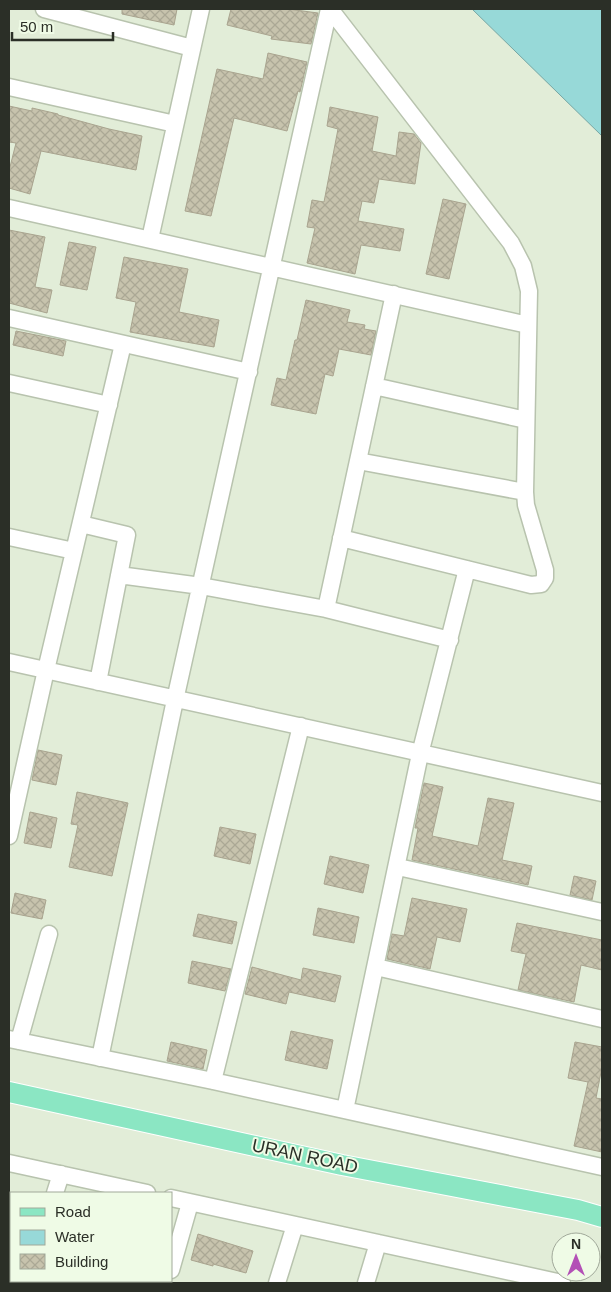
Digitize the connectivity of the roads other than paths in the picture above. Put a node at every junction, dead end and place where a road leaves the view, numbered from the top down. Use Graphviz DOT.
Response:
graph roads {
  1 [pos="44,9"];
  2 [pos="201,9"];
  3 [pos="329,9"];
  4 [pos="192,48"];
  5 [pos="9,86"];
  6 [pos="176,124"];
  7 [pos="9,208"];
  8 [pos="150,239"];
  9 [pos="272,267"];
  10 [pos="394,294"];
  11 [pos="9,318"];
  12 [pos="528,325"];
  13 [pos="123,344"];
  14 [pos="249,372"];
  15 [pos="9,383"];
  16 [pos="374,386"];
  17 [pos="109,405"];
  18 [pos="526,420"];
  19 [pos="358,461"];
  20 [pos="524,492"];
  21 [pos="81,524"];
  22 [pos="9,536"];
  23 [pos="341,538"];
  24 [pos="74,551"];
  25 [pos="467,569"];
  26 [pos="119,575"];
  27 [pos="201,586"];
  28 [pos="326,610"];
  29 [pos="450,640"];
  30 [pos="9,662"];
  31 [pos="46,670"];
  32 [pos="98,682"];
  33 [pos="175,700"];
  34 [pos="301,726"];
  35 [pos="420,754"];
  36 [pos="15,783"];
  37 [pos="602,793"];
  38 [pos="9,836"];
  39 [pos="398,867"];
  40 [pos="602,912"];
  41 [pos="49,934"];
  42 [pos="376,967"];
  43 [pos="602,1019"];
  44 [pos="14,1040"];
  45 [pos="100,1058"];
  46 [pos="213,1081"];
  47 [pos="9,1092"];
  48 [pos="345,1110"];
  49 [pos="9,1163"];
  50 [pos="602,1167"];
  51 [pos="61,1174"];
  52 [pos="55,1192"];
  53 [pos="142,1192"];
  54 [pos="172,1198"];
  55 [pos="190,1202"];
  56 [pos="602,1217"];
  57 [pos="295,1226"];
  58 [pos="378,1243"];
  59 [pos="172,1266"];
  60 [pos="277,1283"];
  61 [pos="366,1283"];
  62 [pos="562,1283"];
  1 -- 4 [label="street"];
  2 -- 4 [label="street"];
  3 -- 9 [label="street"];
  3 -- 12 [label="street"];
  4 -- 6 [label="street"];
  5 -- 6 [label="street"];
  6 -- 8 [label="street"];
  7 -- 8 [label="street"];
  8 -- 9 [label="street"];
  9 -- 10 [label="street"];
  9 -- 14 [label="street"];
  10 -- 12 [label="street"];
  10 -- 16 [label="street"];
  11 -- 13 [label="street"];
  12 -- 18 [label="street"];
  13 -- 14 [label="street"];
  13 -- 17 [label="street"];
  14 -- 27 [label="street"];
  15 -- 17 [label="street"];
  16 -- 18 [label="street"];
  16 -- 19 [label="street"];
  17 -- 21 [label="street"];
  18 -- 20 [label="street"];
  19 -- 20 [label="street"];
  19 -- 23 [label="street"];
  20 -- 25 [label="street"];
  21 -- 24 [label="street"];
  21 -- 26 [label="street"];
  22 -- 24 [label="street"];
  23 -- 25 [label="street"];
  23 -- 28 [label="street"];
  24 -- 31 [label="street"];
  25 -- 29 [label="street"];
  26 -- 27 [label="street"];
  26 -- 32 [label="street"];
  27 -- 28 [label="street"];
  27 -- 33 [label="street"];
  28 -- 29 [label="street"];
  29 -- 35 [label="street"];
  30 -- 31 [label="street"];
  31 -- 32 [label="street"];
  31 -- 36 [label="street"];
  32 -- 33 [label="street"];
  33 -- 34 [label="street"];
  33 -- 45 [label="street"];
  34 -- 35 [label="street"];
  34 -- 46 [label="street"];
  35 -- 37 [label="street"];
  35 -- 39 [label="street"];
  36 -- 38 [label="street"];
  39 -- 40 [label="street"];
  39 -- 42 [label="street"];
  41 -- 44 [label="street"];
  42 -- 43 [label="street"];
  42 -- 48 [label="street"];
  44 -- 45 [label="street"];
  45 -- 46 [label="street"];
  46 -- 48 [label="street"];
  47 -- 56 [label="main road, URAN ROAD"];
  48 -- 50 [label="street"];
  49 -- 51 [label="street"];
  51 -- 52 [label="street"];
  51 -- 53 [label="street"];
  54 -- 55 [label="street"];
  55 -- 57 [label="street"];
  55 -- 59 [label="street"];
  57 -- 58 [label="street"];
  57 -- 60 [label="street"];
  58 -- 61 [label="street"];
  58 -- 62 [label="street"];
}
